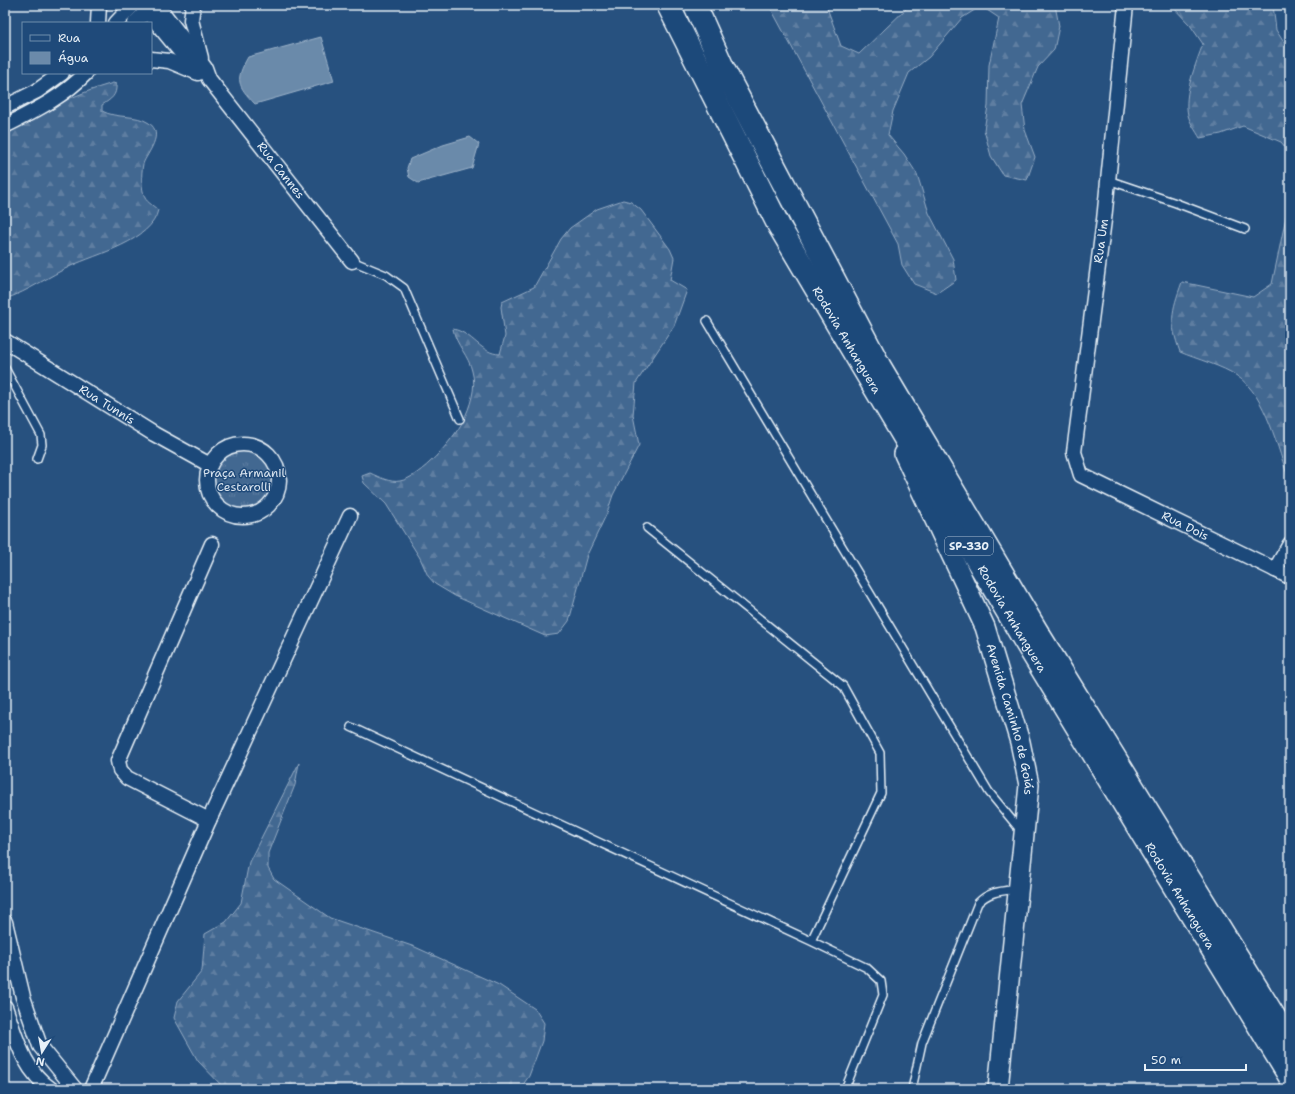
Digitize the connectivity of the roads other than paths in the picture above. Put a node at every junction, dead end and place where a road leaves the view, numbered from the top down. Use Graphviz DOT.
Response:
graph roads {
  1 [pos="99,5"];
  2 [pos="133,5"];
  3 [pos="193,5"];
  4 [pos="668,5"];
  5 [pos="695,5"];
  6 [pos="1126,5"];
  7 [pos="150,6"];
  8 [pos="98,22"];
  9 [pos="117,22"];
  10 [pos="136,22"];
  11 [pos="152,59"];
  12 [pos="61,74"];
  13 [pos="86,74"];
  14 [pos="204,74"];
  15 [pos="5,106"];
  16 [pos="5,126"];
  17 [pos="1108,180"];
  18 [pos="1245,229"];
  19 [pos="352,261"];
  20 [pos="707,321"];
  21 [pos="5,341"];
  22 [pos="5,368"];
  23 [pos="867,375"];
  24 [pos="460,419"];
  25 [pos="37,459"];
  26 [pos="210,465"];
  27 [pos="1081,475"];
  28 [pos="350,516"];
  29 [pos="647,528"];
  30 [pos="212,544"];
  31 [pos="1290,544"];
  32 [pos="1275,570"];
  33 [pos="1290,577"];
  34 [pos="351,727"];
  35 [pos="209,820"];
  36 [pos="1024,836"];
  37 [pos="1019,889"];
  38 [pos="5,922"];
  39 [pos="812,941"];
  40 [pos="23,997"];
  41 [pos="5,1001"];
  42 [pos="5,1007"];
  43 [pos="1290,1042"];
  44 [pos="1290,1077"];
  45 [pos="50,1089"];
  46 [pos="76,1089"];
  47 [pos="91,1089"];
  48 [pos="845,1089"];
  49 [pos="912,1089"];
  50 [pos="998,1089"];
  1 -- 8 [label="street"];
  2 -- 9 [label="street"];
  3 -- 14 [label="street"];
  4 -- 23 [label="highway, Rodovia Anhanguera / SP-330"];
  5 -- 43 [label="highway, Rodovia Anhanguera / SP-330"];
  6 -- 17 [label="street, Rua Um"];
  7 -- 10 [label="street"];
  7 -- 14 [label="street, Rua Cannes"];
  11 -- 14 [label="street"];
  12 -- 15 [label="street"];
  13 -- 16 [label="street"];
  14 -- 19 [label="street, Rua Cannes"];
  17 -- 18 [label="lane"];
  17 -- 27 [label="street, Rua Um"];
  19 -- 24 [label="lane"];
  20 -- 36 [label="lane"];
  21 -- 26 [label="street, Rua Tunnís"];
  22 -- 25 [label="lane"];
  23 -- 36 [label="main road, Avenida Caminho de Goiás"];
  23 -- 44 [label="highway, Rodovia Anhanguera / SP-330"];
  26 -- 26 [label="street"];
  27 -- 32 [label="street, Rua Dois"];
  28 -- 35 [label="street"];
  29 -- 39 [label="lane"];
  30 -- 35 [label="street"];
  31 -- 32 [label="street"];
  32 -- 33 [label="street, Rua Dois"];
  34 -- 39 [label="lane"];
  35 -- 47 [label="street"];
  36 -- 37 [label="main road, Avenida Caminho de Goiás"];
  37 -- 49 [label="lane"];
  37 -- 50 [label="main road, Avenida Caminho de Goiás"];
  38 -- 40 [label="street"];
  39 -- 48 [label="lane"];
  40 -- 41 [label="street"];
  40 -- 46 [label="street"];
  42 -- 45 [label="street"];
}
